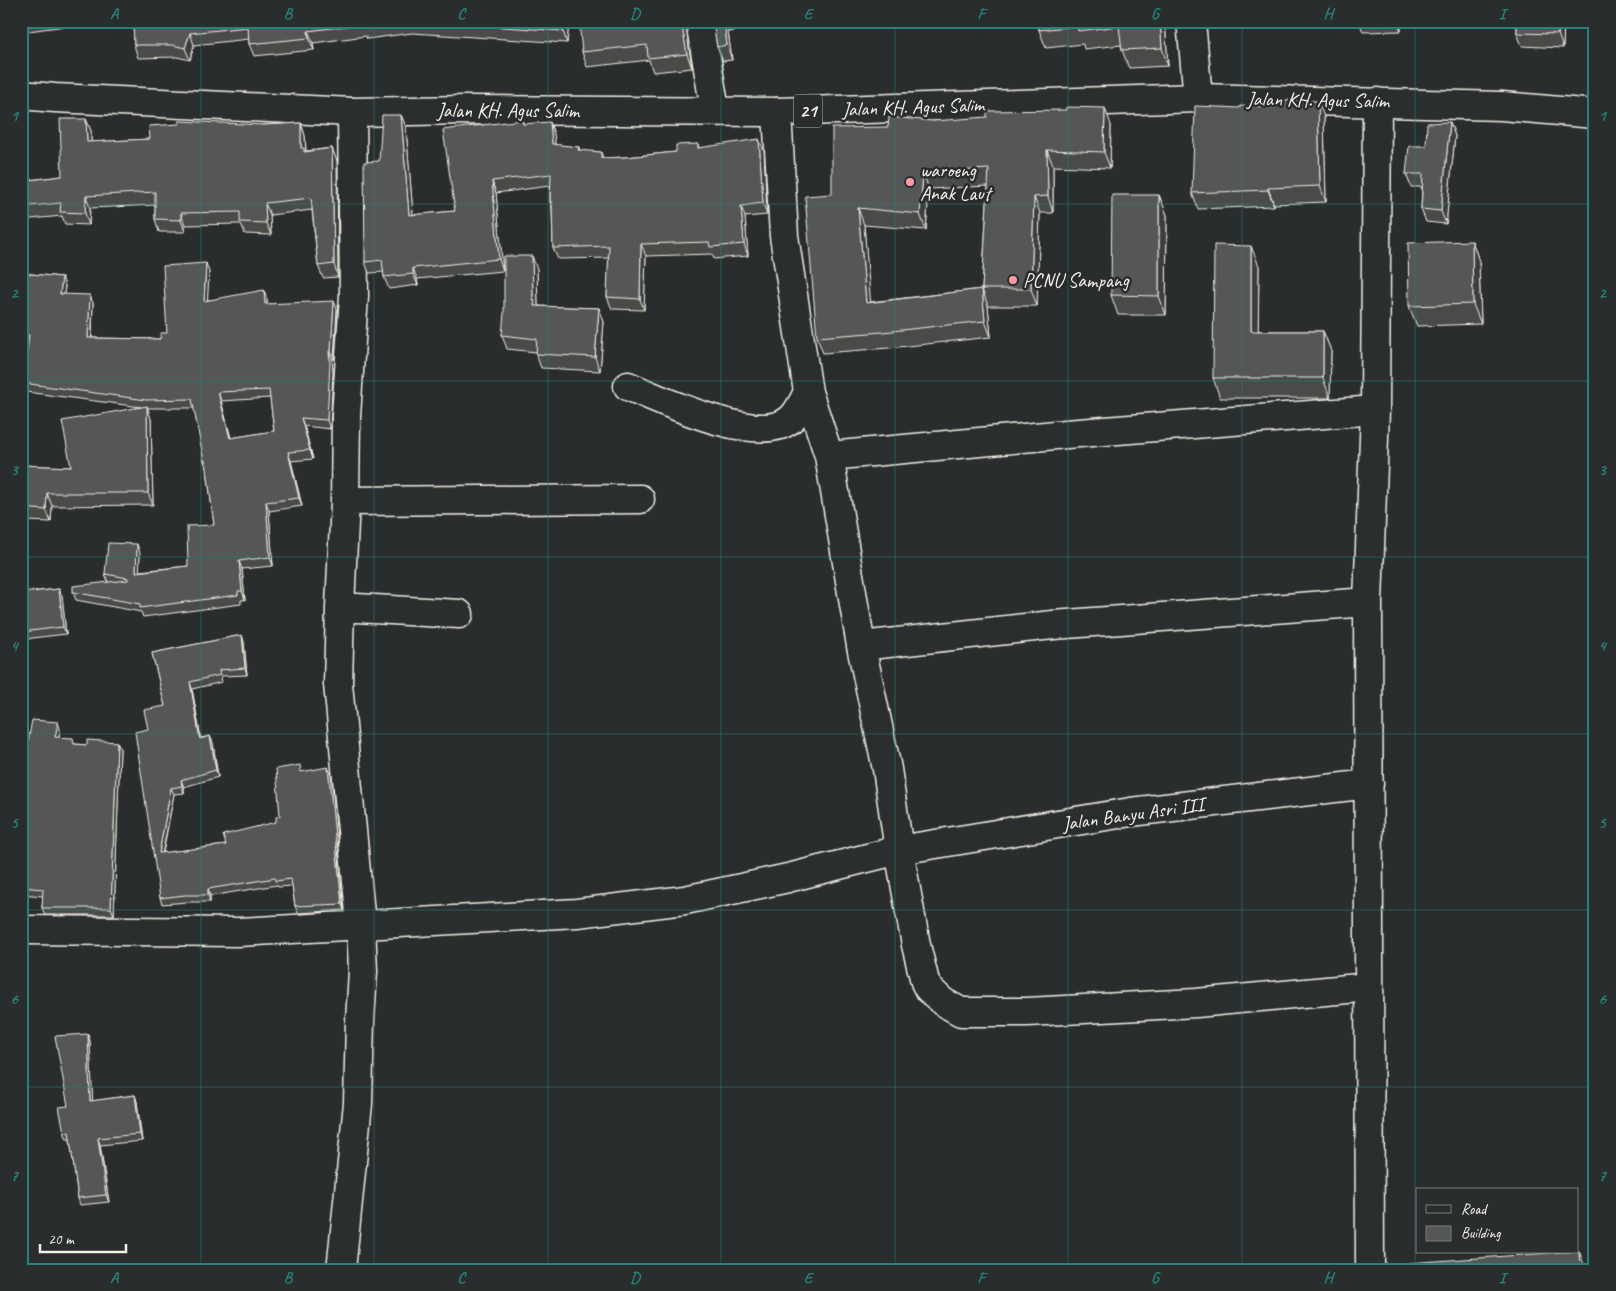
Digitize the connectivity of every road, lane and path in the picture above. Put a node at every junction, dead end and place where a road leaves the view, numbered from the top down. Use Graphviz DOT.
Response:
graph roads {
  1 [pos="700,21"];
  2 [pos="1192,21"];
  3 [pos="21,95"];
  4 [pos="1198,98"];
  5 [pos="1377,102"];
  6 [pos="714,110"];
  7 [pos="352,112"];
  8 [pos="776,112"];
  9 [pos="1595,114"];
  10 [pos="628,386"];
  11 [pos="808,392"];
  12 [pos="1375,410"];
  13 [pos="828,456"];
  14 [pos="640,499"];
  15 [pos="345,501"];
  16 [pos="1368,602"];
  17 [pos="340,607"];
  18 [pos="459,614"];
  19 [pos="862,646"];
  20 [pos="1369,784"];
  21 [pos="899,850"];
  22 [pos="361,924"];
  23 [pos="21,930"];
  24 [pos="1369,987"];
  25 [pos="341,1270"];
  26 [pos="1370,1270"];
  1 -- 6 [label="main road"];
  2 -- 4 [label="main road"];
  3 -- 7 [label="main road, Jalan KH. Agus Salim / 21"];
  4 -- 5 [label="main road, Jalan KH. Agus Salim / 21"];
  4 -- 8 [label="main road, Jalan KH. Agus Salim / 21"];
  5 -- 9 [label="main road, Jalan KH. Agus Salim / 21"];
  5 -- 12 [label="main road"];
  6 -- 7 [label="main road, Jalan KH. Agus Salim / 21"];
  6 -- 8 [label="main road, Jalan KH. Agus Salim / 21"];
  7 -- 15 [label="main road"];
  8 -- 11 [label="main road"];
  10 -- 11 [label="main road"];
  11 -- 13 [label="main road"];
  12 -- 13 [label="main road"];
  12 -- 16 [label="main road"];
  13 -- 19 [label="main road"];
  14 -- 15 [label="main road"];
  15 -- 17 [label="main road"];
  16 -- 19 [label="main road"];
  16 -- 20 [label="main road"];
  17 -- 18 [label="main road"];
  17 -- 22 [label="main road"];
  19 -- 21 [label="main road"];
  20 -- 21 [label="main road, Jalan Banyu Asri III"];
  20 -- 24 [label="main road"];
  21 -- 22 [label="main road, Jalan Banyu Asri III"];
  21 -- 24 [label="main road"];
  22 -- 23 [label="main road, Jalan Banyu Asri III"];
  22 -- 25 [label="main road"];
  24 -- 26 [label="main road"];
}
